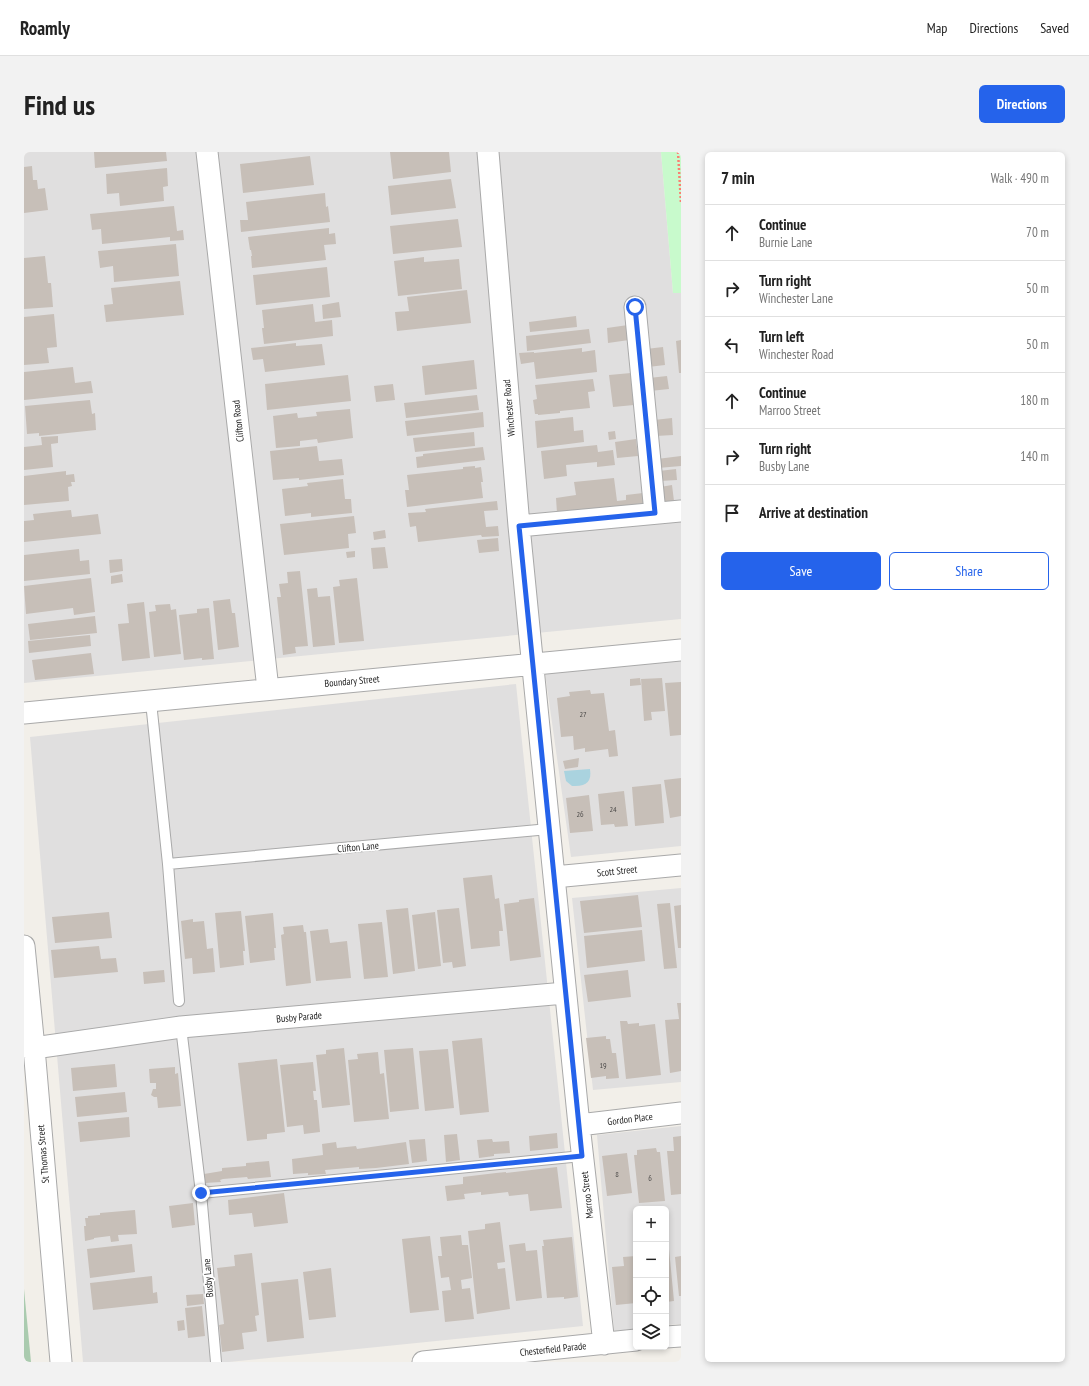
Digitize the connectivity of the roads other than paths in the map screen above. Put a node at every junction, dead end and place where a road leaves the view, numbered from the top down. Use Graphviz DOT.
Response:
graph roads {
  1 [pos="207,152"];
  2 [pos="488,152"];
  3 [pos="635,307"];
  4 [pos="681,510"];
  5 [pos="655,513"];
  6 [pos="519,526"];
  7 [pos="681,650"];
  8 [pos="532,664"];
  9 [pos="268,689"];
  10 [pos="151,702"];
  11 [pos="24,713"];
  12 [pos="549,830"];
  13 [pos="168,864"];
  14 [pos="681,865"];
  15 [pos="554,877"];
  16 [pos="24,946"];
  17 [pos="565,993"];
  18 [pos="179,1001"];
  19 [pos="181,1027"];
  20 [pos="29,1048"];
  21 [pos="681,1114"];
  22 [pos="578,1125"];
  23 [pos="582,1156"];
  24 [pos="201,1193"];
  25 [pos="681,1336"];
  26 [pos="669,1337"];
  27 [pos="633,1340"];
  28 [pos="604,1344"];
  29 [pos="61,1362"];
  30 [pos="216,1362"];
  31 [pos="423,1362"];
  1 -- 9 [label="street, Clifton Road"];
  2 -- 6 [label="street, Winchester Road"];
  3 -- 5 [label="street"];
  4 -- 5 [label="street"];
  5 -- 6 [label="street"];
  6 -- 8 [label="street, Winchester Road"];
  7 -- 8 [label="street, Boundary Street"];
  8 -- 9 [label="street, Boundary Street"];
  8 -- 12 [label="street, Marroo Street"];
  9 -- 10 [label="street, Boundary Street"];
  10 -- 11 [label="street, Boundary Street"];
  10 -- 13 [label="lane"];
  12 -- 13 [label="lane, Clifton Lane"];
  12 -- 15 [label="street, Marroo Street"];
  13 -- 18 [label="lane"];
  14 -- 15 [label="street, Scott Street"];
  15 -- 17 [label="street, Marroo Street"];
  16 -- 20 [label="street, St Thomas Street"];
  17 -- 19 [label="street, Busby Parade"];
  17 -- 22 [label="street, Marroo Street"];
  19 -- 20 [label="street, Busby Parade"];
  19 -- 24 [label="lane, Busby Lane"];
  20 -- 29 [label="street, St Thomas Street"];
  21 -- 22 [label="street, Gordon Place"];
  22 -- 23 [label="street, Marroo Street"];
  23 -- 24 [label="lane"];
  23 -- 28 [label="street, Marroo Street"];
  24 -- 30 [label="lane, Busby Lane"];
  25 -- 26 [label="street"];
  27 -- 28 [label="street, Chesterfield Parade"];
  28 -- 31 [label="street, Chesterfield Parade"];
}
